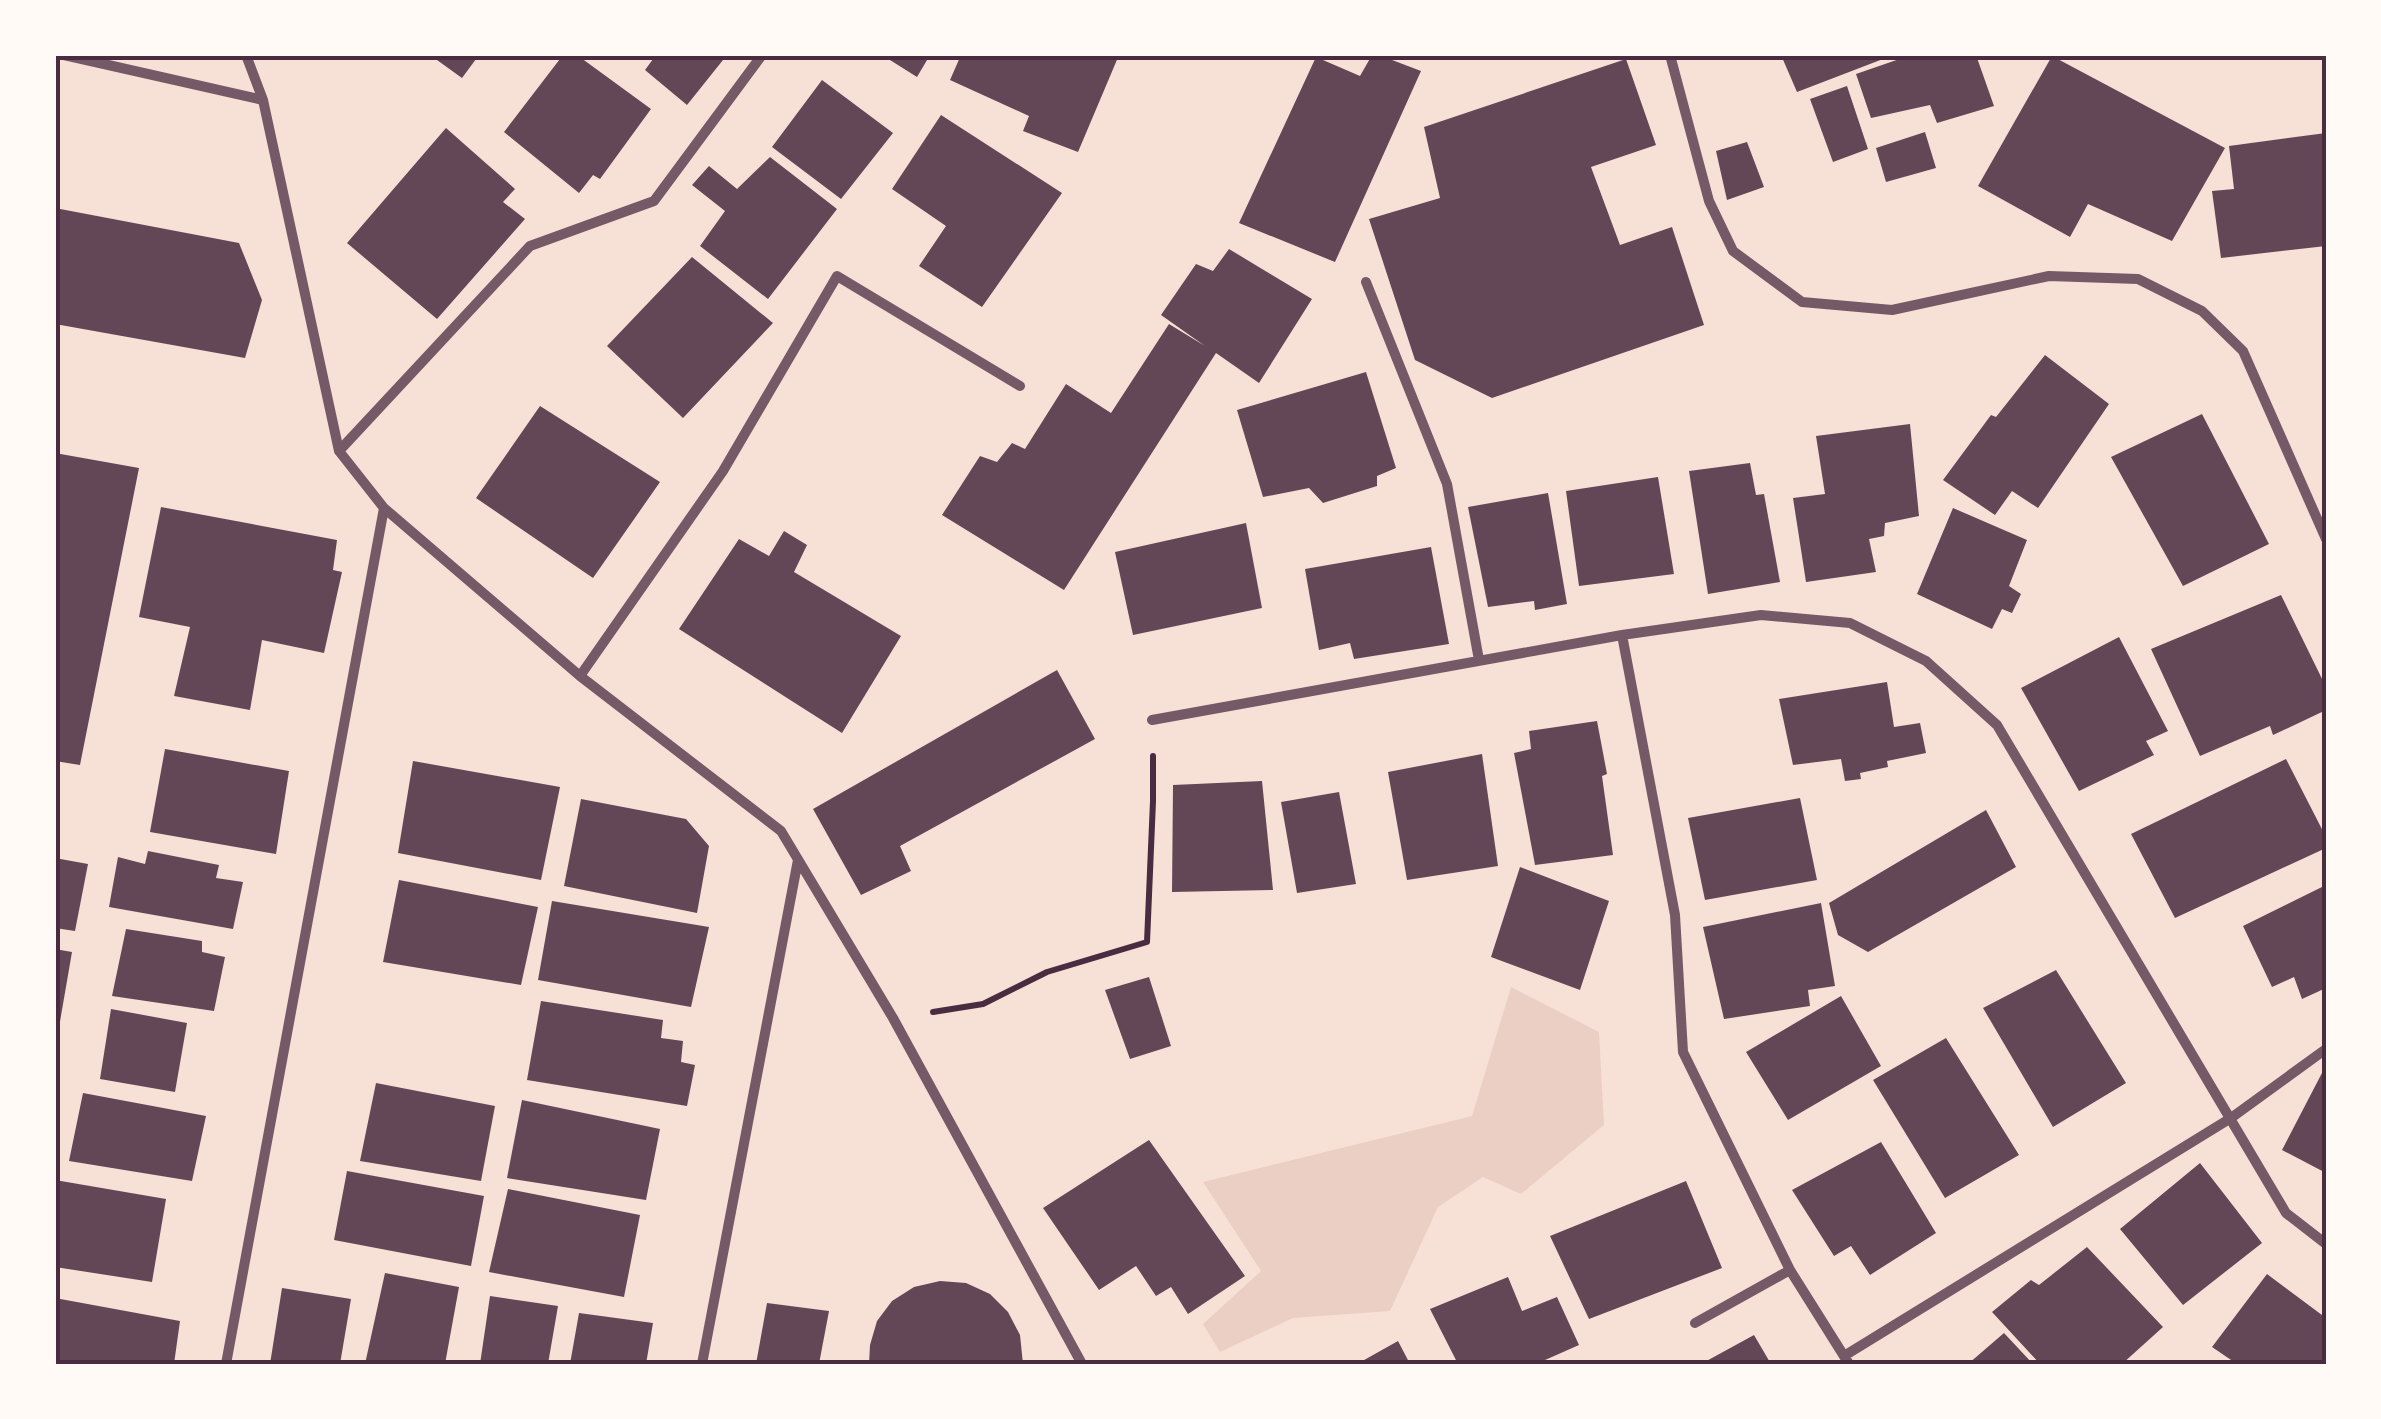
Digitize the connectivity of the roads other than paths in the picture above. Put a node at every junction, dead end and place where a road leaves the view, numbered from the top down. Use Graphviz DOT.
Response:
graph roads {
  1 [pos="64,55"];
  2 [pos="246,55"];
  3 [pos="762,55"];
  4 [pos="1670,55"];
  5 [pos="263,100"];
  6 [pos="1366,282"];
  7 [pos="1020,386"];
  8 [pos="339,452"];
  9 [pos="384,508"];
  10 [pos="2326,539"];
  11 [pos="1622,635"];
  12 [pos="1479,660"];
  13 [pos="580,676"];
  14 [pos="1152,720"];
  15 [pos="798,860"];
  16 [pos="2326,1049"];
  17 [pos="2231,1118"];
  18 [pos="2326,1244"];
  19 [pos="1790,1270"];
  20 [pos="1695,1323"];
  21 [pos="1846,1360"];
  22 [pos="226,1364"];
  23 [pos="702,1364"];
  24 [pos="1082,1364"];
  1 -- 5 [label="street"];
  2 -- 5 [label="street"];
  3 -- 8 [label="street"];
  4 -- 10 [label="street"];
  5 -- 8 [label="street"];
  6 -- 12 [label="street"];
  7 -- 13 [label="street"];
  8 -- 9 [label="street"];
  9 -- 13 [label="street"];
  9 -- 22 [label="street"];
  11 -- 12 [label="street"];
  11 -- 17 [label="street"];
  11 -- 19 [label="street"];
  12 -- 14 [label="street"];
  13 -- 15 [label="street"];
  15 -- 23 [label="street"];
  15 -- 24 [label="street"];
  16 -- 17 [label="street"];
  17 -- 18 [label="street"];
  17 -- 21 [label="street"];
  19 -- 20 [label="street"];
  19 -- 21 [label="street"];
}
